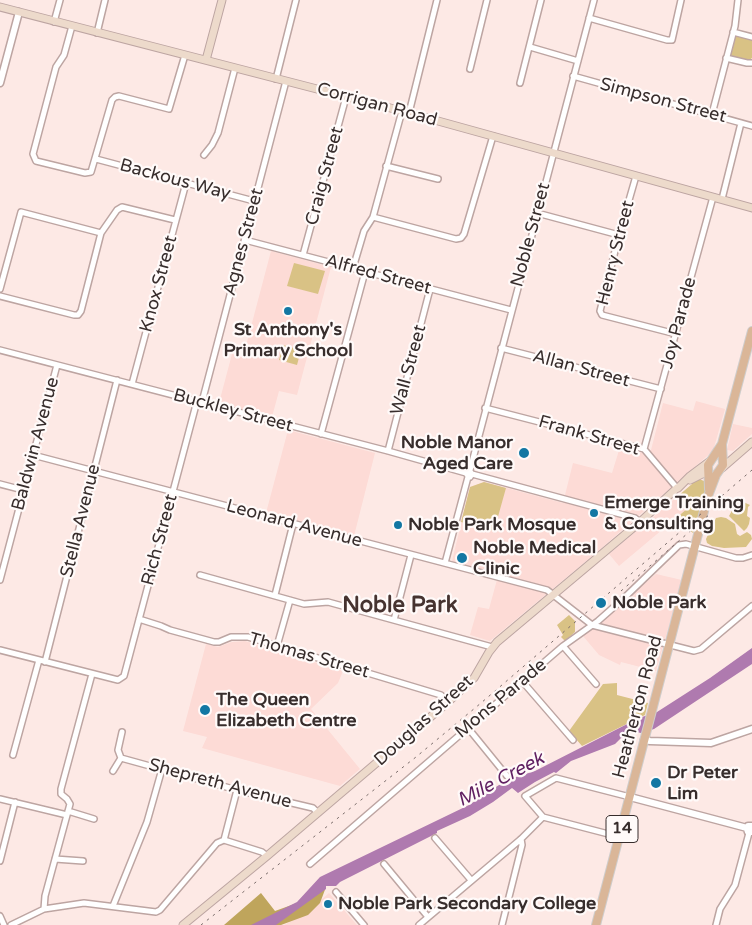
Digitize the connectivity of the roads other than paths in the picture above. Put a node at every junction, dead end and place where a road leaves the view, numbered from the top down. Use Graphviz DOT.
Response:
graph roads {
  1 [pos="60,0"];
  2 [pos="105,0"];
  3 [pos="222,0"];
  4 [pos="296,0"];
  5 [pos="437,0"];
  6 [pos="487,0"];
  7 [pos="541,0"];
  8 [pos="594,0"];
  9 [pos="681,0"];
  10 [pos="738,0"];
  11 [pos="0,8"];
  12 [pos="19,12"];
  13 [pos="589,18"];
  14 [pos="54,22"];
  15 [pos="72,26"];
  16 [pos="733,32"];
  17 [pos="97,33"];
  18 [pos="752,37"];
  19 [pos="530,47"];
  20 [pos="185,55"];
  21 [pos="726,58"];
  22 [pos="206,60"];
  23 [pos="578,61"];
  24 [pos="752,63"];
  25 [pos="235,68"];
  26 [pos="470,69"];
  27 [pos="574,76"];
  28 [pos="276,79"];
  29 [pos="286,81"];
  30 [pos="0,83"];
  31 [pos="520,83"];
  32 [pos="346,97"];
  33 [pos="405,112"];
  34 [pos="712,114"];
  35 [pos="741,123"];
  36 [pos="752,126"];
  37 [pos="493,136"];
  38 [pos="553,153"];
  39 [pos="204,154"];
  40 [pos="96,159"];
  41 [pos="386,166"];
  42 [pos="636,176"];
  43 [pos="438,179"];
  44 [pos="186,183"];
  45 [pos="713,197"];
  46 [pos="722,199"];
  47 [pos="254,200"];
  48 [pos="752,208"];
  49 [pos="538,213"];
  50 [pos="373,218"];
  51 [pos="175,220"];
  52 [pos="101,233"];
  53 [pos="619,235"];
  54 [pos="244,240"];
  55 [pos="303,255"];
  56 [pos="353,268"];
  57 [pos="365,272"];
  58 [pos="0,289"];
  59 [pos="430,289"];
  60 [pos="0,296"];
  61 [pos="511,310"];
  62 [pos="752,331"];
  63 [pos="676,334"];
  64 [pos="502,348"];
  65 [pos="0,350"];
  66 [pos="57,365"];
  67 [pos="117,380"];
  68 [pos="132,384"];
  69 [pos="661,389"];
  70 [pos="199,402"];
  71 [pos="485,408"];
  72 [pos="321,434"];
  73 [pos="752,442"];
  74 [pos="722,444"];
  75 [pos="644,449"];
  76 [pos="388,451"];
  77 [pos="740,453"];
  78 [pos="33,455"];
  79 [pos="711,459"];
  80 [pos="722,459"];
  81 [pos="722,468"];
  82 [pos="93,471"];
  83 [pos="708,471"];
  84 [pos="469,473"];
  85 [pos="696,477"];
  86 [pos="0,484"];
  87 [pos="678,488"];
  88 [pos="23,490"];
  89 [pos="172,492"];
  90 [pos="709,492"];
  91 [pos="640,522"];
  92 [pos="294,524"];
  93 [pos="695,547"];
  94 [pos="0,553"];
  95 [pos="6,555"];
  96 [pos="411,555"];
  97 [pos="752,555"];
  98 [pos="445,563"];
  99 [pos="200,575"];
  100 [pos="0,580"];
  101 [pos="554,594"];
  102 [pos="275,595"];
  103 [pos="290,600"];
  104 [pos="752,606"];
  105 [pos="139,619"];
  106 [pos="394,620"];
  107 [pos="592,624"];
  108 [pos="670,644"];
  109 [pos="277,646"];
  110 [pos="563,646"];
  111 [pos="492,647"];
  112 [pos="0,650"];
  113 [pos="42,661"];
  114 [pos="92,674"];
  115 [pos="522,681"];
  116 [pos="596,684"];
  117 [pos="448,702"];
  118 [pos="468,728"];
  119 [pos="752,729"];
  120 [pos="122,732"];
  121 [pos="646,736"];
  122 [pos="573,740"];
  123 [pos="14,755"];
  124 [pos="121,758"];
  125 [pos="162,769"];
  126 [pos="113,771"];
  127 [pos="507,776"];
  128 [pos="237,790"];
  129 [pos="630,796"];
  130 [pos="0,798"];
  131 [pos="15,802"];
  132 [pos="318,812"];
  133 [pos="68,813"];
  134 [pos="544,817"];
  135 [pos="94,819"];
  136 [pos="750,830"];
  137 [pos="620,837"];
  138 [pos="436,838"];
  139 [pos="521,839"];
  140 [pos="224,840"];
  141 [pos="267,856"];
  142 [pos="55,859"];
  143 [pos="0,861"];
  144 [pos="83,861"];
  145 [pos="310,864"];
  146 [pos="384,864"];
  147 [pos="472,880"];
  148 [pos="336,892"];
  149 [pos="113,906"];
  150 [pos="44,909"];
  151 [pos="0,916"];
  152 [pos="428,917"];
  153 [pos="599,924"];
  154 [pos="4,925"];
  155 [pos="11,925"];
  156 [pos="183,925"];
  157 [pos="364,925"];
  158 [pos="419,925"];
  159 [pos="502,925"];
  160 [pos="716,925"];
  1 -- 14 [label="street"];
  2 -- 17 [label="street"];
  3 -- 22 [label="main road"];
  4 -- 28 [label="street"];
  5 -- 33 [label="street"];
  6 -- 26 [label="street"];
  7 -- 19 [label="street"];
  8 -- 13 [label="street, Noble Street"];
  9 -- 13 [label="street"];
  10 -- 16 [label="street"];
  11 -- 12 [label="main road, Corrigan Road"];
  12 -- 14 [label="main road, Corrigan Road"];
  12 -- 30 [label="street"];
  13 -- 23 [label="street, Noble Street"];
  14 -- 15 [label="main road, Corrigan Road"];
  15 -- 17 [label="main road, Corrigan Road"];
  15 -- 40 [label="street"];
  16 -- 18 [label="street"];
  16 -- 21 [label="street"];
  17 -- 20 [label="main road, Corrigan Road"];
  19 -- 23 [label="street"];
  19 -- 31 [label="street"];
  20 -- 22 [label="main road, Corrigan Road"];
  20 -- 40 [label="street"];
  21 -- 24 [label="street"];
  21 -- 34 [label="street"];
  22 -- 25 [label="main road, Corrigan Road"];
  23 -- 27 [label="street, Noble Street"];
  25 -- 28 [label="main road, Corrigan Road"];
  25 -- 39 [label="street"];
  27 -- 34 [label="street, Simpson Street"];
  27 -- 38 [label="street, Noble Street"];
  28 -- 29 [label="main road, Corrigan Road"];
  29 -- 32 [label="main road, Corrigan Road"];
  29 -- 47 [label="street, Agnes Street"];
  32 -- 33 [label="main road, Corrigan Road"];
  32 -- 55 [label="street, Craig Street"];
  33 -- 37 [label="main road, Corrigan Road"];
  33 -- 41 [label="street"];
  34 -- 35 [label="street, Simpson Street"];
  35 -- 36 [label="street, Simpson Street"];
  35 -- 46 [label="street"];
  37 -- 38 [label="main road, Corrigan Road"];
  37 -- 50 [label="street"];
  38 -- 42 [label="main road, Corrigan Road"];
  38 -- 49 [label="street, Noble Street"];
  40 -- 44 [label="street, Backous Way"];
  41 -- 43 [label="street"];
  41 -- 50 [label="street"];
  42 -- 45 [label="main road, Corrigan Road"];
  42 -- 53 [label="street, Henry Street"];
  44 -- 47 [label="street, Backous Way"];
  44 -- 51 [label="street, Knox Street"];
  45 -- 46 [label="main road, Corrigan Road"];
  45 -- 63 [label="street, Joy Parade"];
  46 -- 48 [label="main road, Corrigan Road"];
  47 -- 54 [label="street, Agnes Street"];
  49 -- 53 [label="street"];
  49 -- 61 [label="street, Noble Street"];
  50 -- 56 [label="street"];
  51 -- 52 [label="street"];
  51 -- 68 [label="street, Knox Street"];
  52 -- 58 [label="street"];
  52 -- 60 [label="street"];
  53 -- 63 [label="street, Henry Street"];
  54 -- 55 [label="street, Alfred Street"];
  54 -- 70 [label="street, Agnes Street"];
  55 -- 56 [label="street, Alfred Street"];
  56 -- 57 [label="street, Alfred Street"];
  57 -- 59 [label="street, Alfred Street"];
  57 -- 72 [label="street"];
  59 -- 61 [label="street, Alfred Street"];
  59 -- 76 [label="street, Wall Street"];
  61 -- 64 [label="street, Noble Street"];
  62 -- 74 [label="main road, 14"];
  63 -- 69 [label="street, Joy Parade"];
  64 -- 69 [label="street, Allan Street"];
  64 -- 71 [label="street, Noble Street"];
  65 -- 66 [label="street, Buckley Street"];
  66 -- 67 [label="street, Buckley Street"];
  66 -- 78 [label="street, Baldwin Avenue"];
  67 -- 68 [label="street, Buckley Street"];
  67 -- 82 [label="street, Stella Avenue"];
  68 -- 70 [label="street, Buckley Street"];
  69 -- 75 [label="street, Joy Parade"];
  70 -- 72 [label="street, Buckley Street"];
  70 -- 89 [label="street, Rich Street"];
  71 -- 75 [label="street, Frank Street"];
  71 -- 84 [label="street, Noble Street"];
  72 -- 76 [label="street, Buckley Street"];
  73 -- 77 [label="main road"];
  74 -- 79 [label="main road, 14"];
  74 -- 80 [label="main road, 14"];
  75 -- 87 [label="street, Frank Street"];
  76 -- 84 [label="street, Buckley Street"];
  77 -- 80 [label="main road"];
  77 -- 81 [label="main road"];
  78 -- 82 [label="street, Leonard Avenue"];
  78 -- 88 [label="street, Baldwin Avenue"];
  79 -- 80 [label="main road"];
  79 -- 83 [label="main road, 14"];
  79 -- 87 [label="main road, Douglas Street"];
  80 -- 81 [label="main road, 14"];
  81 -- 83 [label="main road"];
  81 -- 90 [label="main road, Heatherton Road / 14"];
  82 -- 89 [label="street, Leonard Avenue"];
  82 -- 113 [label="street, Stella Avenue"];
  83 -- 85 [label="main road, Douglas Street"];
  83 -- 90 [label="main road, Heatherton Road / 14"];
  84 -- 91 [label="street, Buckley Street"];
  84 -- 98 [label="street, Noble Street"];
  85 -- 87 [label="main road, Douglas Street"];
  85 -- 90 [label="main road"];
  86 -- 88 [label="street"];
  87 -- 91 [label="main road, Douglas Street"];
  88 -- 95 [label="street, Baldwin Avenue"];
  89 -- 92 [label="street, Leonard Avenue"];
  89 -- 105 [label="street, Rich Street"];
  90 -- 93 [label="main road, Heatherton Road / 14"];
  91 -- 101 [label="main road, Douglas Street"];
  92 -- 96 [label="street, Leonard Avenue"];
  92 -- 102 [label="street"];
  93 -- 97 [label="street"];
  93 -- 107 [label="street, Mons Parade"];
  93 -- 108 [label="main road, Heatherton Road / 14"];
  94 -- 95 [label="street"];
  95 -- 100 [label="street, Baldwin Avenue"];
  96 -- 98 [label="street, Leonard Avenue"];
  96 -- 106 [label="street"];
  98 -- 101 [label="street, Leonard Avenue"];
  99 -- 102 [label="street"];
  101 -- 107 [label="street, Leonard Avenue"];
  101 -- 111 [label="main road, Douglas Street"];
  102 -- 103 [label="street"];
  103 -- 106 [label="street"];
  103 -- 109 [label="street"];
  104 -- 108 [label="street"];
  105 -- 109 [label="street, Thomas Street"];
  105 -- 114 [label="street, Rich Street"];
  106 -- 111 [label="street"];
  107 -- 108 [label="street"];
  107 -- 110 [label="street, Mons Parade"];
  108 -- 121 [label="main road, Heatherton Road / 14"];
  109 -- 117 [label="street, Thomas Street"];
  110 -- 115 [label="street, Mons Parade"];
  110 -- 116 [label="street"];
  111 -- 117 [label="main road, Douglas Street"];
  112 -- 113 [label="street"];
  113 -- 114 [label="street"];
  113 -- 123 [label="street, Stella Avenue"];
  114 -- 133 [label="street"];
  115 -- 118 [label="street, Mons Parade"];
  115 -- 122 [label="street"];
  117 -- 132 [label="main road, Douglas Street"];
  118 -- 127 [label="street"];
  118 -- 145 [label="street, Mons Parade"];
  119 -- 121 [label="street"];
  120 -- 124 [label="street"];
  121 -- 129 [label="main road, Heatherton Road / 14"];
  124 -- 125 [label="street, Shepreth Avenue"];
  124 -- 126 [label="street"];
  125 -- 128 [label="street, Shepreth Avenue"];
  125 -- 149 [label="street"];
  128 -- 132 [label="street, Shepreth Avenue"];
  128 -- 140 [label="street"];
  129 -- 134 [label="street"];
  129 -- 136 [label="street"];
  129 -- 137 [label="main road, Heatherton Road / 14"];
  130 -- 131 [label="street"];
  131 -- 133 [label="street"];
  131 -- 143 [label="street"];
  132 -- 141 [label="main road, Douglas Street"];
  133 -- 135 [label="street"];
  133 -- 142 [label="street"];
  134 -- 137 [label="street"];
  134 -- 139 [label="street"];
  136 -- 160 [label="street"];
  137 -- 153 [label="main road, Heatherton Road / 14"];
  138 -- 147 [label="street"];
  139 -- 147 [label="street"];
  139 -- 159 [label="street"];
  140 -- 141 [label="street"];
  140 -- 149 [label="street"];
  141 -- 156 [label="main road, Douglas Street"];
  142 -- 144 [label="street"];
  142 -- 150 [label="street"];
  146 -- 152 [label="street"];
  147 -- 152 [label="street"];
  148 -- 157 [label="street"];
  149 -- 150 [label="street"];
  150 -- 155 [label="street"];
  151 -- 154 [label="street"];
  152 -- 158 [label="street"];
}
